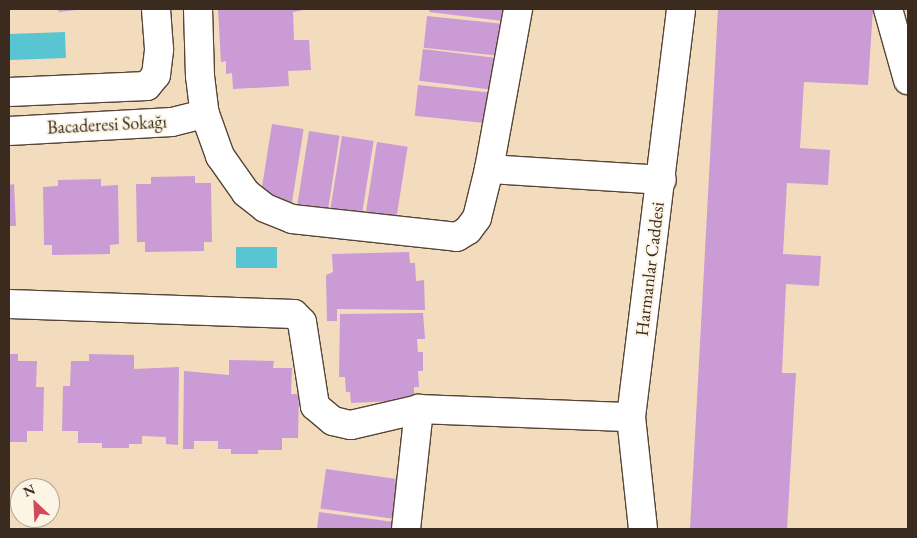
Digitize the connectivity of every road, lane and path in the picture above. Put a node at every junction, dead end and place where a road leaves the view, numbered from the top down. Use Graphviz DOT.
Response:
graph roads {
  1 [pos="156,9"];
  2 [pos="198,9"];
  3 [pos="518,9"];
  4 [pos="681,9"];
  5 [pos="888,9"];
  6 [pos="908,80"];
  7 [pos="9,92"];
  8 [pos="205,114"];
  9 [pos="9,131"];
  10 [pos="489,169"];
  11 [pos="662,180"];
  12 [pos="9,304"];
  13 [pos="419,409"];
  14 [pos="631,417"];
  15 [pos="406,529"];
  16 [pos="643,529"];
  1 -- 7 [label="street, Bacaderesi Sokağı"];
  2 -- 8 [label="street"];
  3 -- 10 [label="street"];
  4 -- 11 [label="street, Harmanlar Caddesi"];
  5 -- 6 [label="street"];
  8 -- 9 [label="street, Bacaderesi Sokağı"];
  8 -- 10 [label="street"];
  10 -- 11 [label="street"];
  11 -- 14 [label="street, Harmanlar Caddesi"];
  12 -- 13 [label="street"];
  13 -- 14 [label="street"];
  13 -- 15 [label="street"];
  14 -- 16 [label="street, Harmanlar Caddesi"];
}
